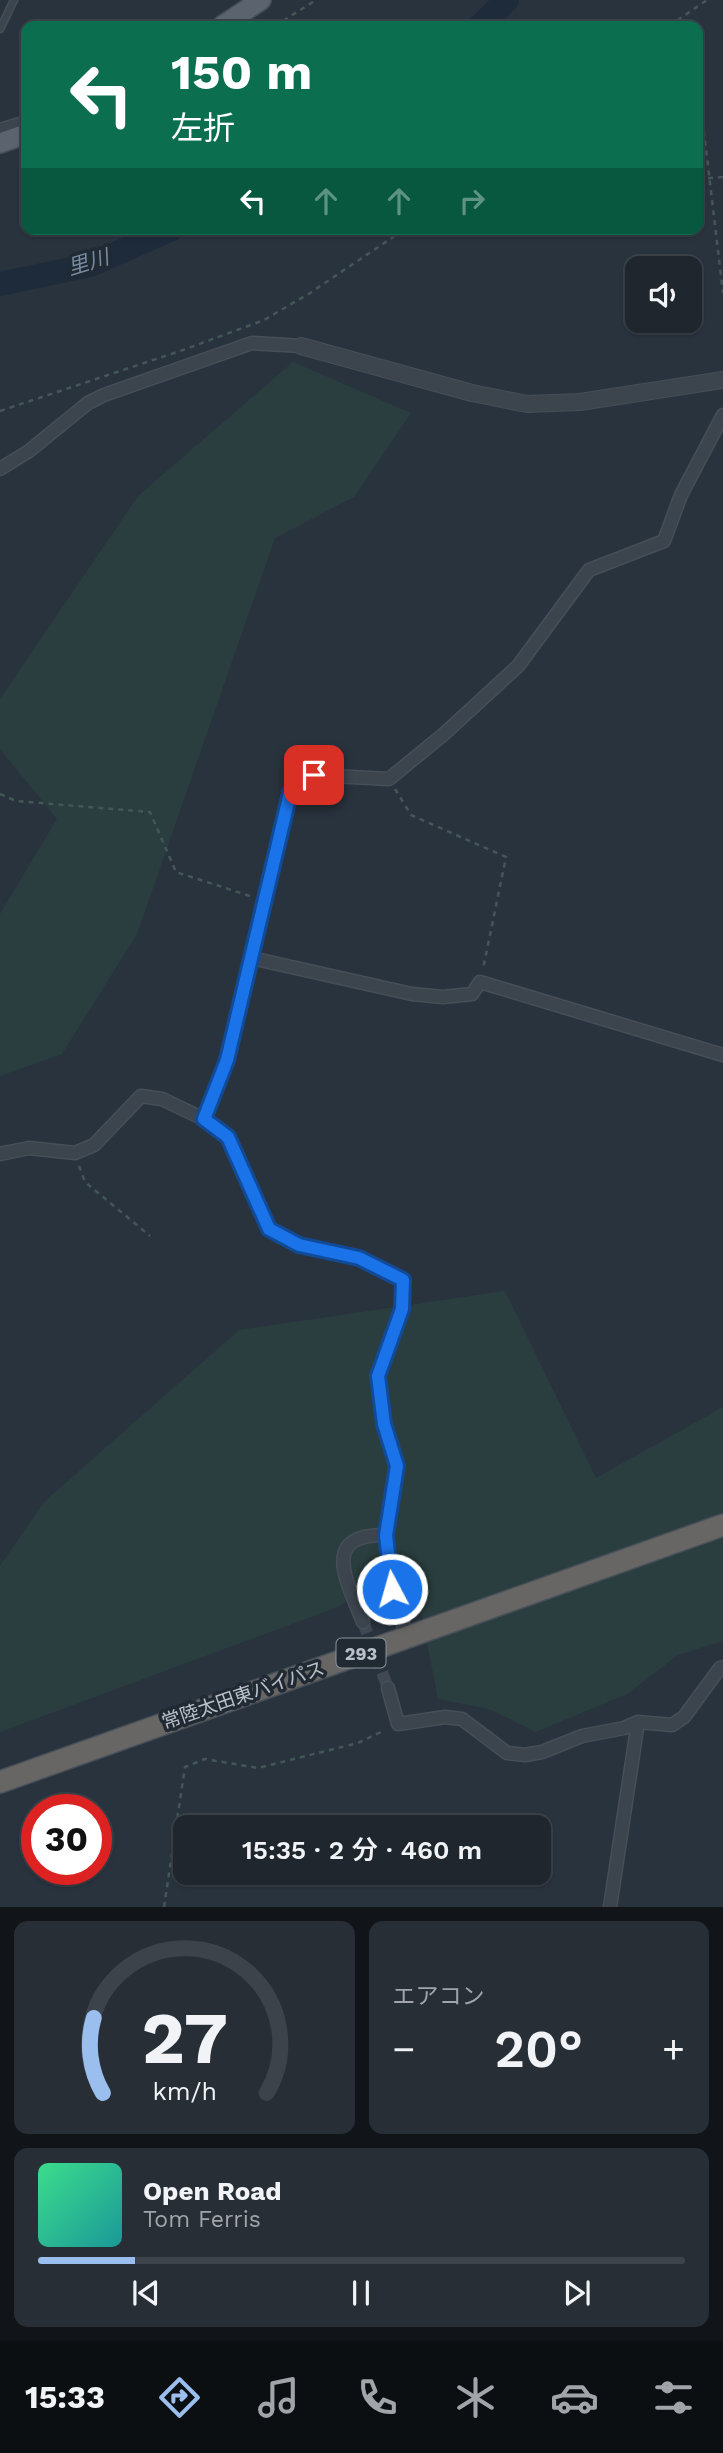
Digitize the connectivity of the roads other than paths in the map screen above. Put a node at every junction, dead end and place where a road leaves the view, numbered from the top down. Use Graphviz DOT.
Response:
graph roads {
  1 [pos="14,0"];
  2 [pos="261,0"];
  3 [pos="230,21"];
  4 [pos="0,29"];
  5 [pos="21,124"];
  6 [pos="0,130"];
  7 [pos="21,136"];
  8 [pos="0,143"];
  9 [pos="301,346"];
  10 [pos="723,380"];
  11 [pos="723,415"];
  12 [pos="0,469"];
  13 [pos="251,958"];
  14 [pos="723,1055"];
  15 [pos="204,1119"];
  16 [pos="0,1153"];
  17 [pos="723,1525"];
  18 [pos="386,1535"];
  19 [pos="363,1622"];
  20 [pos="407,1637"];
  21 [pos="723,1667"];
  22 [pos="388,1688"];
  23 [pos="638,1722"];
  24 [pos="0,1782"];
  25 [pos="610,1907"];
  1 -- 4 [label="lane"];
  2 -- 3 [label="main road"];
  5 -- 6 [label="street"];
  7 -- 8 [label="main road"];
  9 -- 10 [label="street"];
  9 -- 12 [label="street"];
  11 -- 13 [label="street"];
  13 -- 14 [label="street"];
  13 -- 15 [label="street"];
  15 -- 16 [label="street"];
  15 -- 18 [label="street"];
  17 -- 20 [label="highway, 常陸太田東バイパス / 293"];
  18 -- 19 [label="street"];
  18 -- 20 [label="street"];
  20 -- 24 [label="highway, 常陸太田東バイパス / 293"];
  21 -- 23 [label="street"];
  22 -- 23 [label="street"];
  23 -- 25 [label="street"];
}
